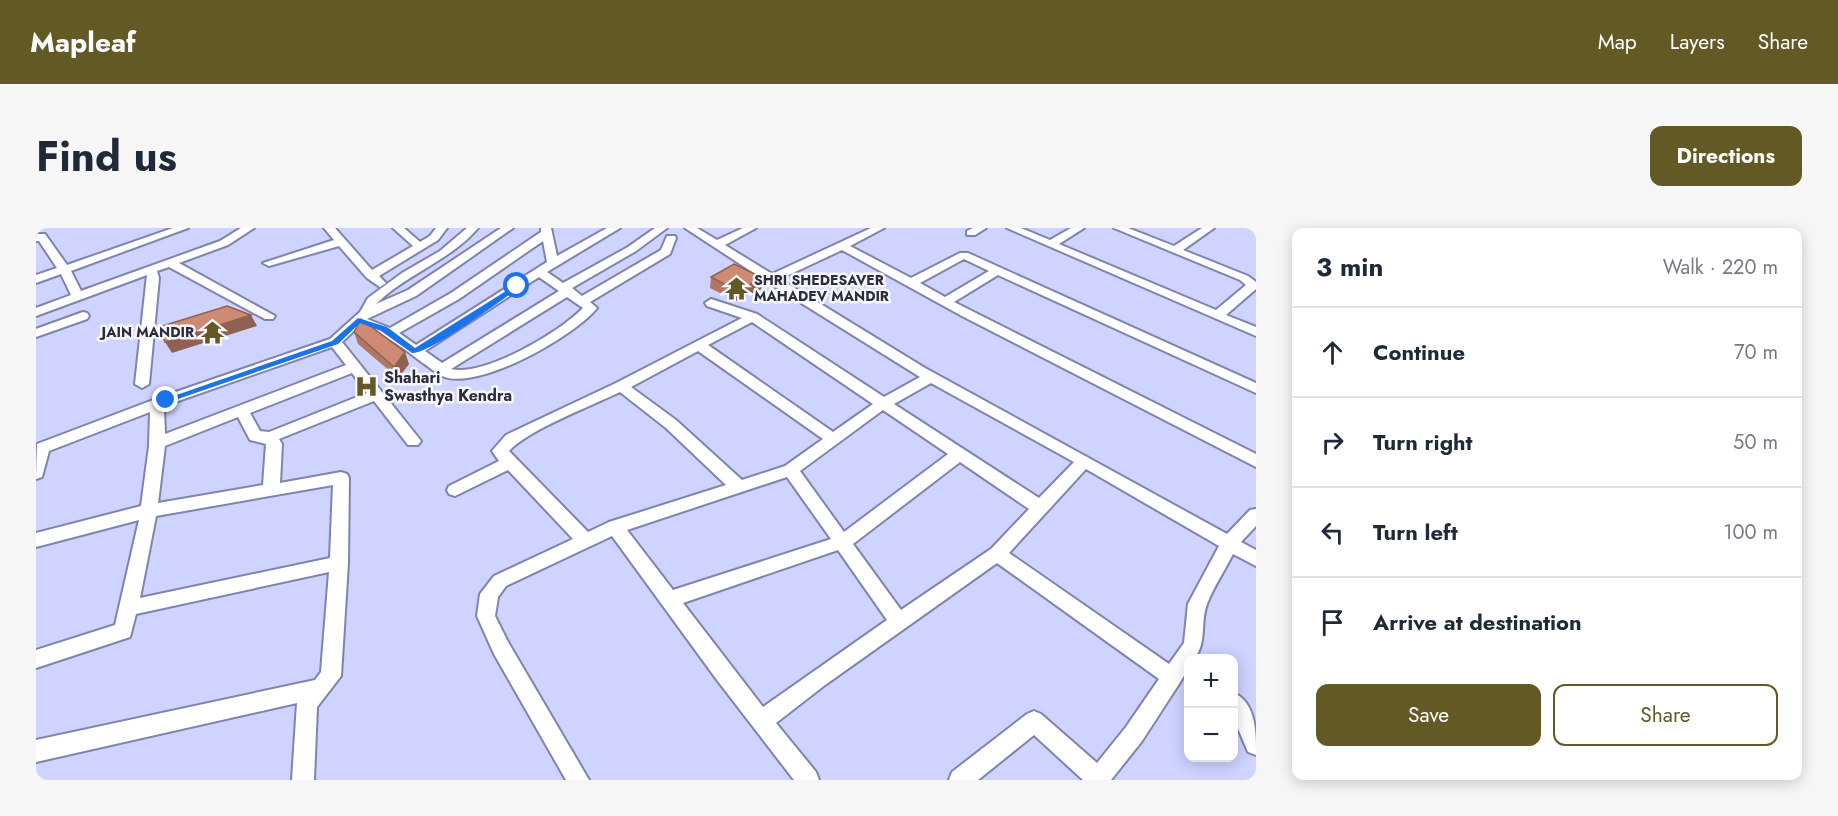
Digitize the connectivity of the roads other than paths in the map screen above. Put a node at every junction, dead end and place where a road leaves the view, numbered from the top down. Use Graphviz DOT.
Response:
graph roads {
  1 [pos="150,228"];
  2 [pos="183,228"];
  3 [pos="249,228"];
  4 [pos="329,228"];
  5 [pos="399,228"];
  6 [pos="442,228"];
  7 [pos="473,228"];
  8 [pos="508,228"];
  9 [pos="560,228"];
  10 [pos="615,228"];
  11 [pos="662,228"];
  12 [pos="690,228"];
  13 [pos="751,228"];
  14 [pos="879,228"];
  15 [pos="1012,228"];
  16 [pos="1079,228"];
  17 [pos="1119,228"];
  18 [pos="1209,228"];
  19 [pos="546,232"];
  20 [pos="38,234"];
  21 [pos="159,237"];
  22 [pos="671,238"];
  23 [pos="340,242"];
  24 [pos="712,242"];
  25 [pos="1052,244"];
  26 [pos="842,246"];
  27 [pos="420,247"];
  28 [pos="1175,250"];
  29 [pos="269,262"];
  30 [pos="170,263"];
  31 [pos="553,263"];
  32 [pos="64,269"];
  33 [pos="151,270"];
  34 [pos="539,272"];
  35 [pos="997,272"];
  36 [pos="371,276"];
  37 [pos="36,279"];
  38 [pos="770,279"];
  39 [pos="911,283"];
  40 [pos="1254,283"];
  41 [pos="388,288"];
  42 [pos="566,289"];
  43 [pos="78,297"];
  44 [pos="582,301"];
  45 [pos="945,302"];
  46 [pos="711,303"];
  47 [pos="36,312"];
  48 [pos="1218,315"];
  49 [pos="83,316"];
  50 [pos="269,316"];
  51 [pos="362,317"];
  52 [pos="753,317"];
  53 [pos="1256,332"];
  54 [pos="36,333"];
  55 [pos="390,333"];
  56 [pos="335,342"];
  57 [pos="699,345"];
  58 [pos="415,351"];
  59 [pos="355,367"];
  60 [pos="442,369"];
  61 [pos="931,377"];
  62 [pos="142,384"];
  63 [pos="621,386"];
  64 [pos="1256,388"];
  65 [pos="377,394"];
  66 [pos="884,403"];
  67 [pos="156,404"];
  68 [pos="242,411"];
  69 [pos="270,437"];
  70 [pos="834,440"];
  71 [pos="413,441"];
  72 [pos="158,443"];
  73 [pos="958,455"];
  74 [pos="1084,461"];
  75 [pos="1256,461"];
  76 [pos="510,462"];
  77 [pos="791,470"];
  78 [pos="36,473"];
  79 [pos="739,487"];
  80 [pos="271,490"];
  81 [pos="456,490"];
  82 [pos="1041,508"];
  83 [pos="148,511"];
  84 [pos="1256,515"];
  85 [pos="615,527"];
  86 [pos="36,540"];
  87 [pos="586,541"];
  88 [pos="843,542"];
  89 [pos="1229,543"];
  90 [pos="997,554"];
  91 [pos="1256,559"];
  92 [pos="339,563"];
  93 [pos="670,599"];
  94 [pos="128,608"];
  95 [pos="899,622"];
  96 [pos="1193,654"];
  97 [pos="36,659"];
  98 [pos="1184,664"];
  99 [pos="1172,677"];
  100 [pos="320,688"];
  101 [pos="1237,708"];
  102 [pos="761,720"];
  103 [pos="1254,735"];
  104 [pos="36,751"];
  105 [pos="1099,779"];
  106 [pos="303,780"];
  107 [pos="578,780"];
  108 [pos="808,780"];
  109 [pos="960,780"];
  1 -- 21 [label="street"];
  2 -- 21 [label="street"];
  3 -- 30 [label="street"];
  4 -- 23 [label="street"];
  5 -- 27 [label="street"];
  6 -- 27 [label="street"];
  7 -- 41 [label="street"];
  8 -- 51 [label="street"];
  9 -- 19 [label="street"];
  10 -- 31 [label="street"];
  11 -- 42 [label="street"];
  12 -- 24 [label="street"];
  13 -- 24 [label="street"];
  14 -- 26 [label="street"];
  15 -- 25 [label="street"];
  16 -- 25 [label="street"];
  17 -- 28 [label="street"];
  18 -- 28 [label="street"];
  19 -- 31 [label="street"];
  19 -- 55 [label="street"];
  20 -- 32 [label="street"];
  21 -- 32 [label="street"];
  22 -- 44 [label="street"];
  23 -- 29 [label="street"];
  23 -- 36 [label="street"];
  24 -- 38 [label="street"];
  25 -- 48 [label="street"];
  26 -- 38 [label="street"];
  26 -- 39 [label="street"];
  27 -- 36 [label="street"];
  28 -- 40 [label="street"];
  30 -- 33 [label="street"];
  30 -- 50 [label="street"];
  31 -- 34 [label="street"];
  32 -- 37 [label="street"];
  32 -- 43 [label="street"];
  33 -- 43 [label="street"];
  33 -- 62 [label="street"];
  34 -- 42 [label="street"];
  34 -- 58 [label="street"];
  35 -- 39 [label="street"];
  35 -- 45 [label="street"];
  35 -- 64 [label="street"];
  36 -- 41 [label="street"];
  38 -- 61 [label="street"];
  39 -- 45 [label="street"];
  40 -- 48 [label="street"];
  41 -- 51 [label="street"];
  42 -- 44 [label="street"];
  42 -- 60 [label="street"];
  43 -- 47 [label="street"];
  44 -- 60 [label="street"];
  45 -- 75 [label="street"];
  46 -- 52 [label="street"];
  48 -- 53 [label="street"];
  49 -- 54 [label="street"];
  51 -- 55 [label="street"];
  51 -- 56 [label="street"];
  52 -- 57 [label="street"];
  52 -- 66 [label="street"];
  55 -- 58 [label="street"];
  56 -- 59 [label="street"];
  56 -- 67 [label="street"];
  57 -- 63 [label="street"];
  57 -- 70 [label="street"];
  58 -- 60 [label="street"];
  59 -- 65 [label="street"];
  59 -- 68 [label="street"];
  61 -- 66 [label="street"];
  61 -- 74 [label="street"];
  63 -- 76 [label="street"];
  63 -- 79 [label="street"];
  65 -- 69 [label="street"];
  65 -- 71 [label="street"];
  66 -- 70 [label="street"];
  66 -- 73 [label="street"];
  67 -- 72 [label="street"];
  67 -- 78 [label="street"];
  68 -- 69 [label="street"];
  68 -- 72 [label="street"];
  69 -- 80 [label="street"];
  70 -- 77 [label="street"];
  72 -- 83 [label="street"];
  73 -- 82 [label="street"];
  73 -- 88 [label="street"];
  74 -- 82 [label="street"];
  74 -- 89 [label="street"];
  76 -- 81 [label="street"];
  76 -- 87 [label="street"];
  77 -- 79 [label="street"];
  77 -- 88 [label="street"];
  79 -- 85 [label="street"];
  80 -- 83 [label="street"];
  80 -- 92 [label="street"];
  82 -- 90 [label="street"];
  83 -- 86 [label="street"];
  83 -- 94 [label="street"];
  84 -- 89 [label="street"];
  85 -- 87 [label="street"];
  85 -- 93 [label="street"];
  87 -- 107 [label="street"];
  88 -- 93 [label="street"];
  88 -- 95 [label="street"];
  89 -- 91 [label="street"];
  89 -- 96 [label="street"];
  90 -- 95 [label="street"];
  90 -- 99 [label="street"];
  92 -- 94 [label="street"];
  92 -- 100 [label="street"];
  93 -- 102 [label="street"];
  94 -- 97 [label="street"];
  95 -- 102 [label="street"];
  98 -- 99 [label="street"];
  99 -- 105 [label="street"];
  100 -- 104 [label="street"];
  100 -- 106 [label="street"];
  101 -- 103 [label="street"];
  102 -- 108 [label="street"];
  105 -- 109 [label="street"];
}
